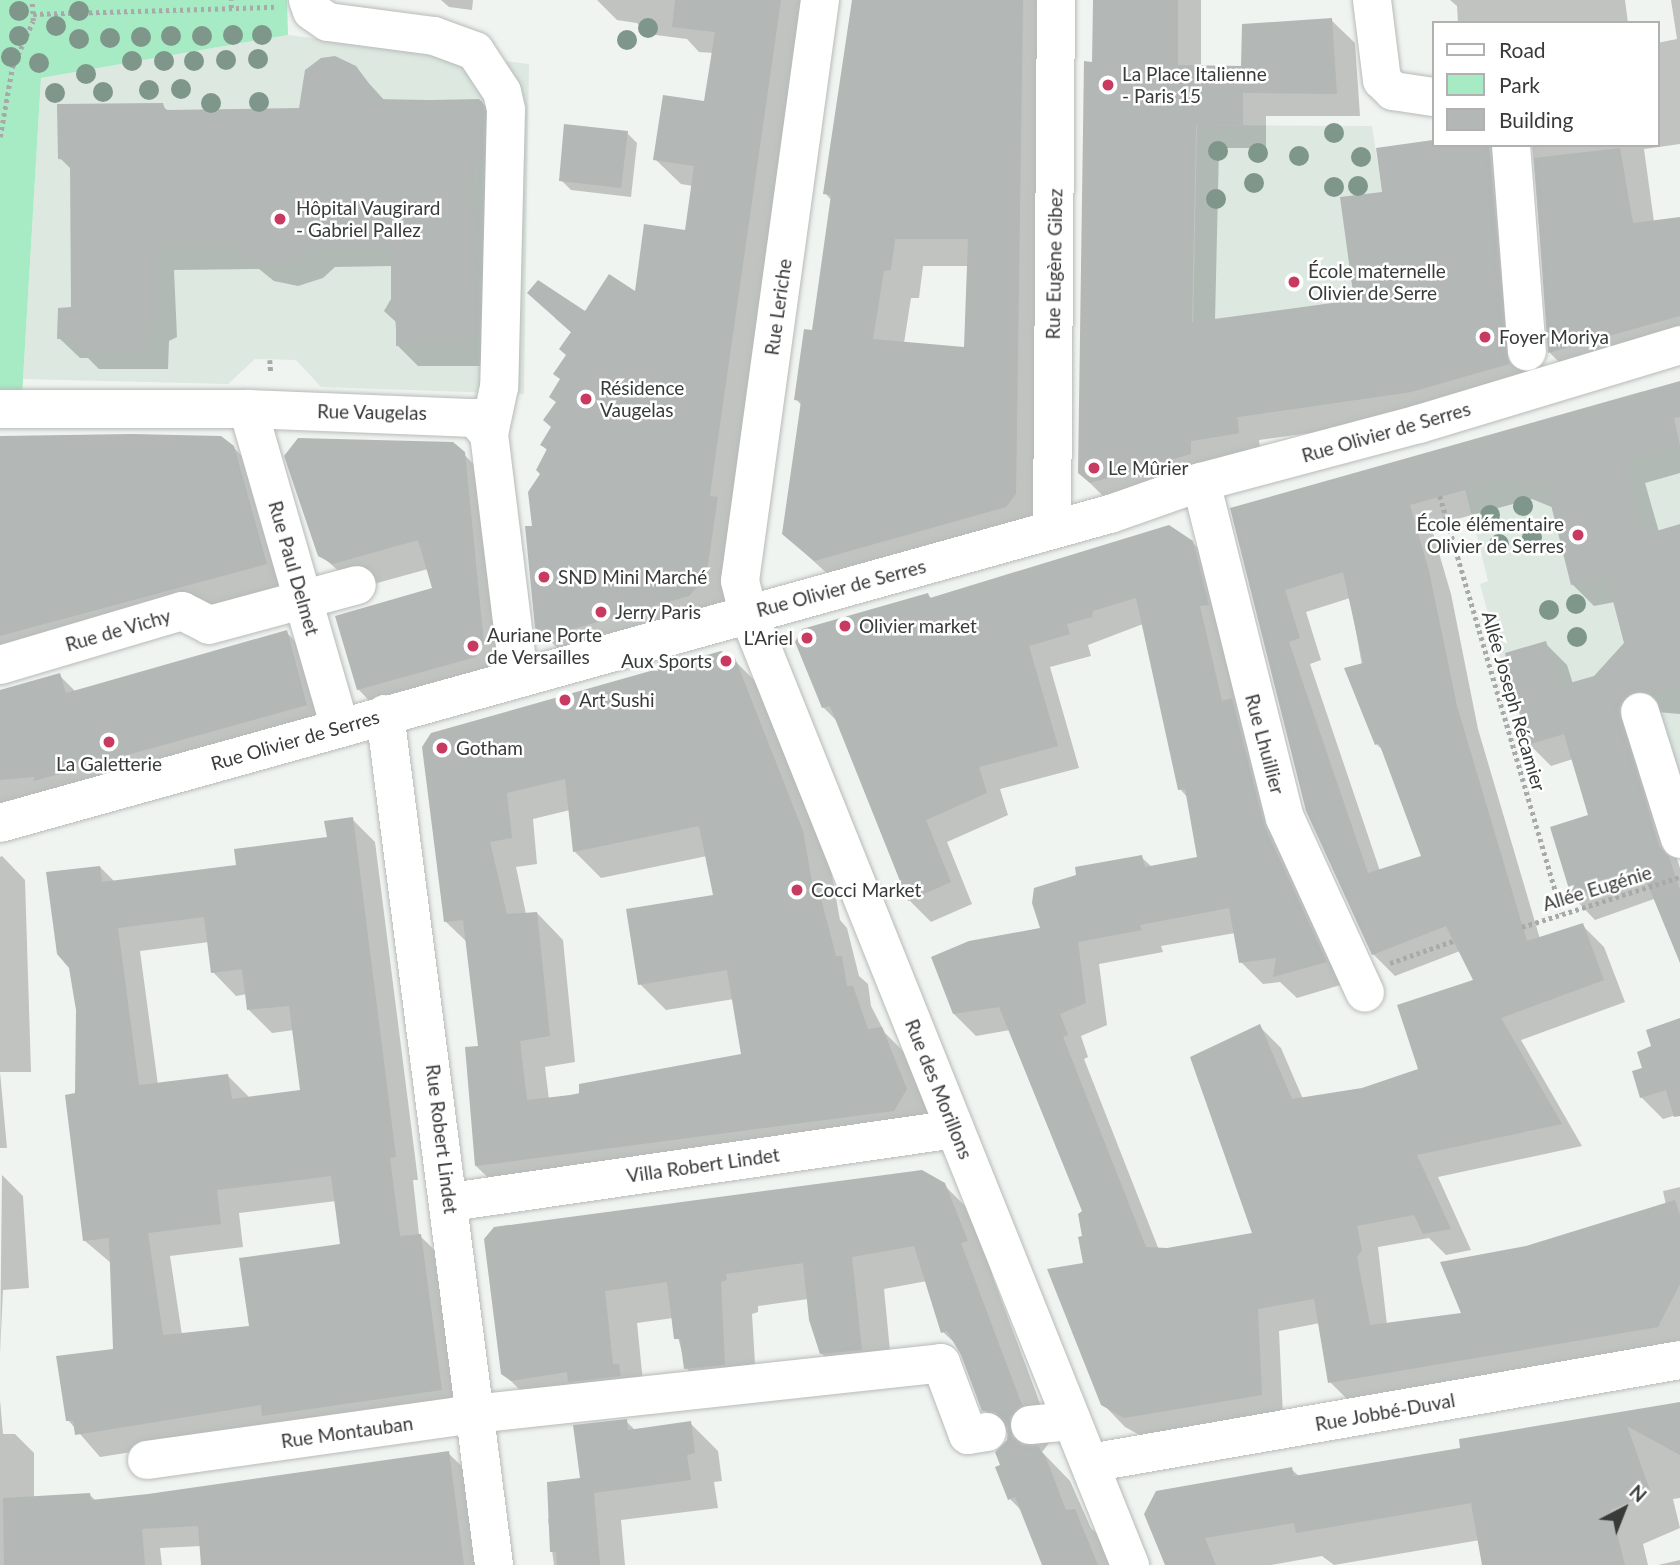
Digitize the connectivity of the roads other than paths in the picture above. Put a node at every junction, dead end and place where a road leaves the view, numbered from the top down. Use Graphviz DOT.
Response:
graph roads {
  1 [pos="820,0"];
  2 [pos="1056,0"];
  3 [pos="1372,0"];
  4 [pos="298,3"];
  5 [pos="1432,97"];
  6 [pos="1511,147"];
  7 [pos="1680,345"];
  8 [pos="1527,351"];
  9 [pos="0,409"];
  10 [pos="248,409"];
  11 [pos="489,434"];
  12 [pos="1201,482"];
  13 [pos="1052,528"];
  14 [pos="356,585"];
  15 [pos="303,599"];
  16 [pos="748,613"];
  17 [pos="0,665"];
  18 [pos="519,678"];
  19 [pos="1640,712"];
  20 [pos="385,714"];
  21 [pos="340,727"];
  22 [pos="0,823"];
  23 [pos="1680,839"];
  24 [pos="1365,993"];
  25 [pos="955,1129"];
  26 [pos="451,1202"];
  27 [pos="1680,1360"];
  28 [pos="474,1414"];
  29 [pos="1071,1421"];
  30 [pos="1030,1425"];
  31 [pos="987,1432"];
  32 [pos="147,1461"];
  33 [pos="1090,1463"];
  34 [pos="494,1565"];
  35 [pos="1130,1565"];
  1 -- 16 [label="street, Rue Leriche"];
  2 -- 13 [label="street, Rue Eugène Gibez"];
  3 -- 5 [label="street"];
  4 -- 11 [label="street"];
  6 -- 8 [label="street"];
  7 -- 12 [label="street, Rue Olivier de Serres"];
  9 -- 10 [label="street, Rue Vaugelas"];
  10 -- 11 [label="street, Rue Vaugelas"];
  10 -- 15 [label="street, Rue Paul Delmet"];
  11 -- 18 [label="street"];
  12 -- 13 [label="street, Rue Olivier de Serres"];
  12 -- 24 [label="street, Rue Lhuillier"];
  13 -- 16 [label="street, Rue Olivier de Serres"];
  14 -- 15 [label="street, Rue de Vichy"];
  15 -- 17 [label="street, Rue de Vichy"];
  15 -- 21 [label="street, Rue Paul Delmet"];
  16 -- 18 [label="street, Rue Olivier de Serres"];
  16 -- 25 [label="street, Rue des Morillons"];
  18 -- 20 [label="street, Rue Olivier de Serres"];
  19 -- 23 [label="street"];
  20 -- 21 [label="street, Rue Olivier de Serres"];
  20 -- 26 [label="street, Rue Robert Lindet"];
  21 -- 22 [label="street, Rue Olivier de Serres"];
  25 -- 26 [label="street, Villa Robert Lindet"];
  25 -- 29 [label="street, Rue des Morillons"];
  26 -- 28 [label="street, Rue Robert Lindet"];
  27 -- 33 [label="street, Rue Jobbé-Duval"];
  28 -- 31 [label="street, Rue Montauban"];
  28 -- 32 [label="street, Rue Montauban"];
  28 -- 34 [label="street, Rue Robert Lindet"];
  29 -- 30 [label="street"];
  29 -- 33 [label="street, Rue des Morillons"];
  33 -- 35 [label="street, Rue des Morillons"];
}
